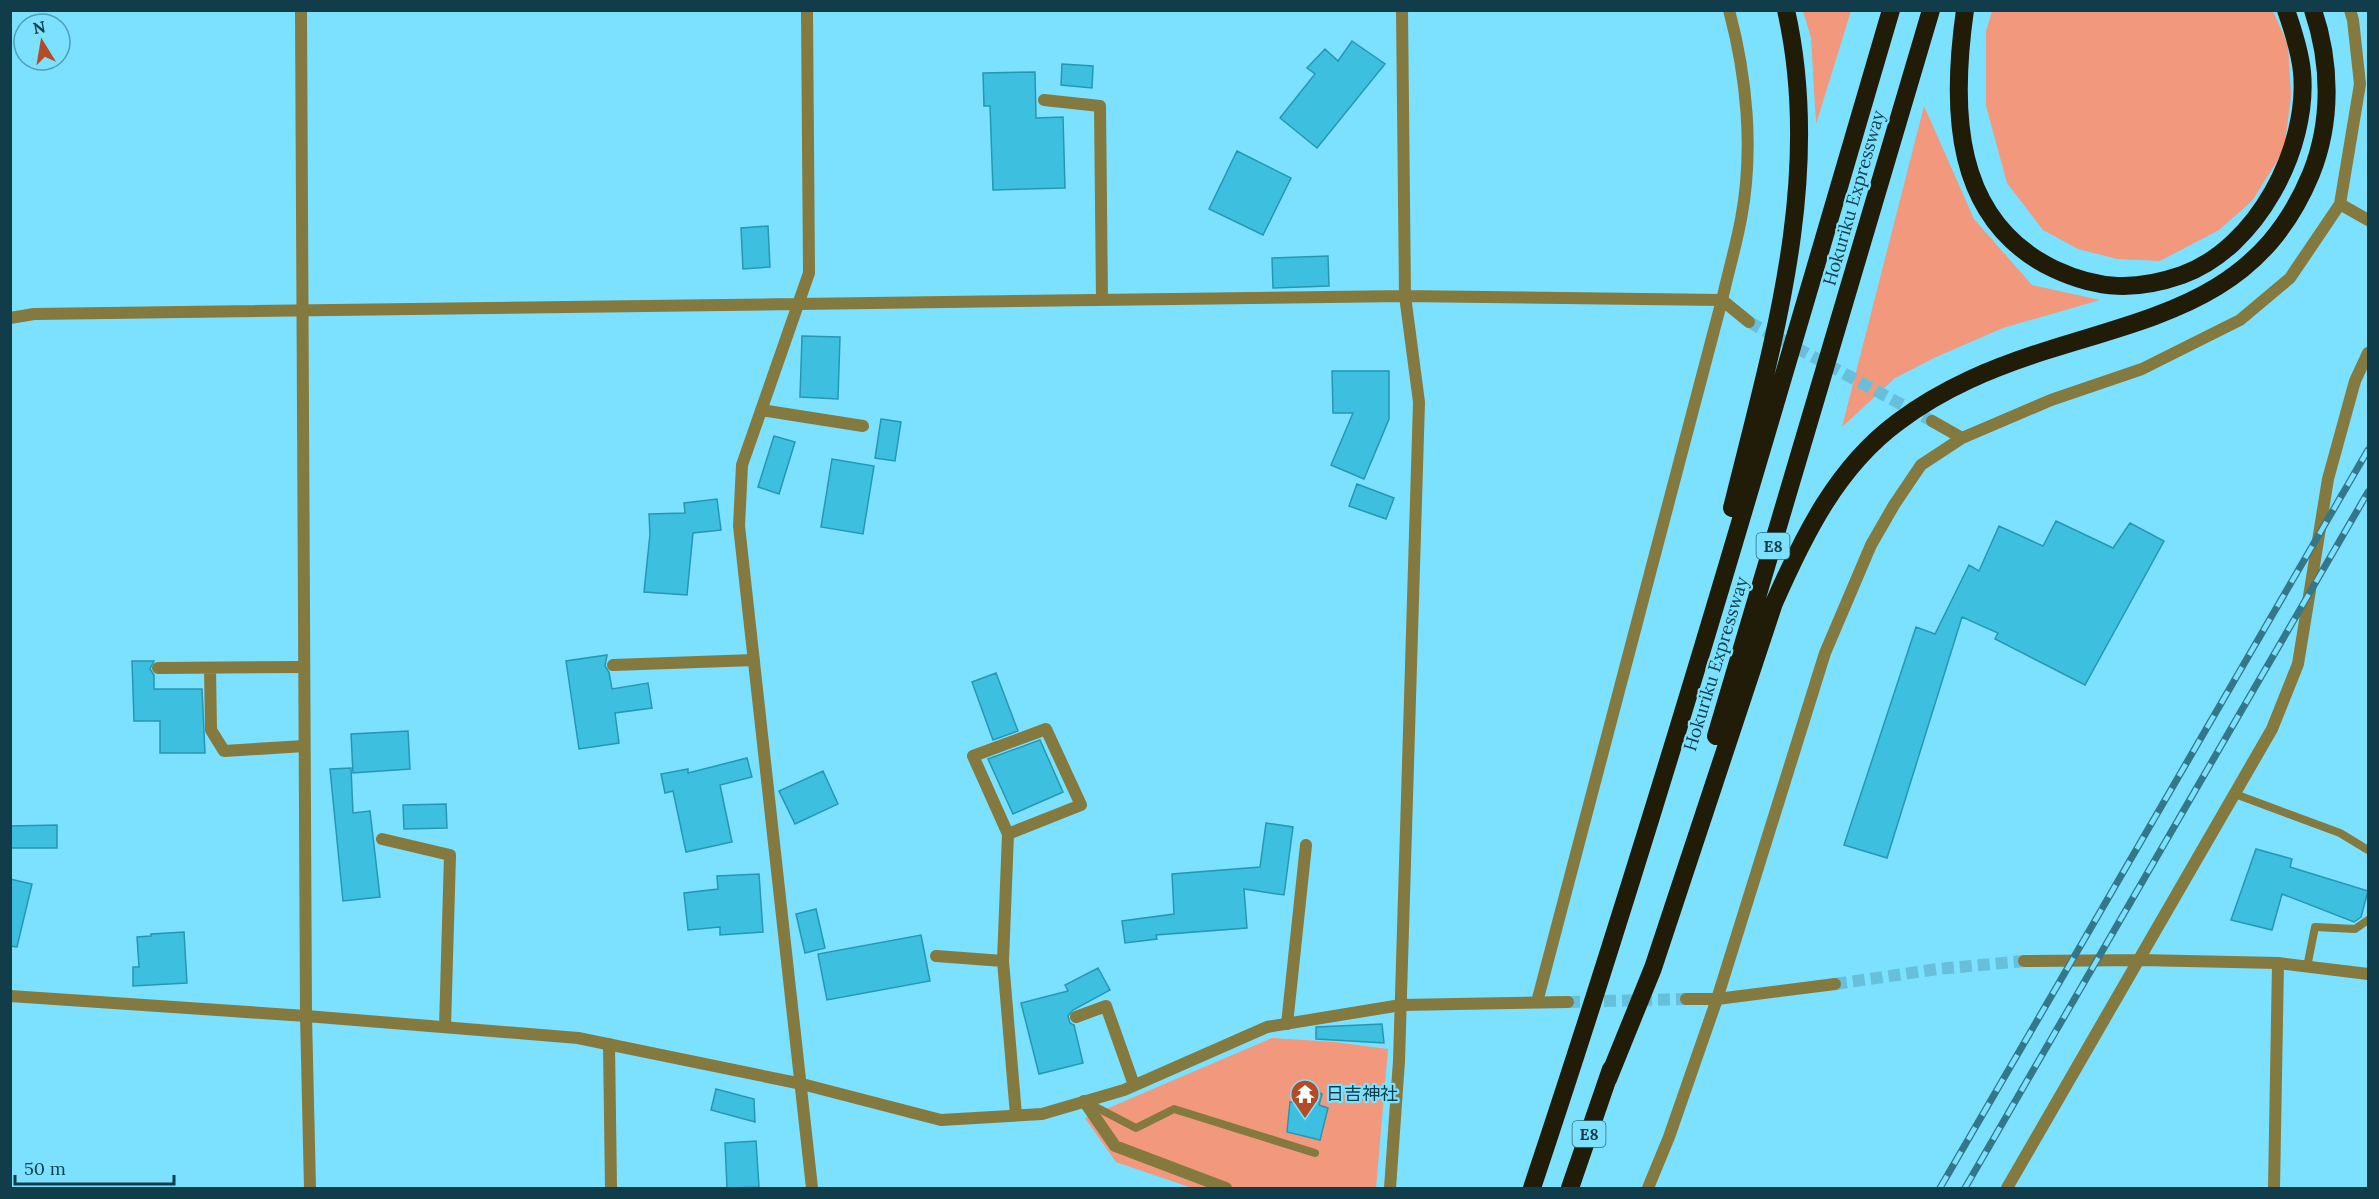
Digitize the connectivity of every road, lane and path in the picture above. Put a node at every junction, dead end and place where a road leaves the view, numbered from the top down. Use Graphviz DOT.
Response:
graph roads {
  1 [pos="301,10"];
  2 [pos="807,10"];
  3 [pos="1402,10"];
  4 [pos="1729,10"];
  5 [pos="1786,10"];
  6 [pos="1891,10"];
  7 [pos="1932,10"];
  8 [pos="1965,10"];
  9 [pos="2286,10"];
  10 [pos="2313,10"];
  11 [pos="2350,10"];
  12 [pos="1044,100"];
  13 [pos="2340,204"];
  14 [pos="2368,220"];
  15 [pos="1405,296"];
  16 [pos="1102,300"];
  17 [pos="1722,300"];
  18 [pos="799,303"];
  19 [pos="302,311"];
  20 [pos="10,318"];
  21 [pos="1749,322"];
  22 [pos="2368,353"];
  23 [pos="761,410"];
  24 [pos="1932,421"];
  25 [pos="863,426"];
  26 [pos="1962,438"];
  27 [pos="754,660"];
  28 [pos="613,665"];
  29 [pos="304,667"];
  30 [pos="210,668"];
  31 [pos="158,669"];
  32 [pos="304,746"];
  33 [pos="1671,754"];
  34 [pos="2235,794"];
  35 [pos="1008,834"];
  36 [pos="382,839"];
  37 [pos="1306,845"];
  38 [pos="2368,850"];
  39 [pos="2368,920"];
  40 [pos="936,956"];
  41 [pos="2141,960"];
  42 [pos="1003,961"];
  43 [pos="2024,961"];
  44 [pos="2278,963"];
  45 [pos="2307,967"];
  46 [pos="2368,974"];
  47 [pos="1835,984"];
  48 [pos="10,996"];
  49 [pos="1686,999"];
  50 [pos="1718,999"];
  51 [pos="1537,1002"];
  52 [pos="1568,1002"];
  53 [pos="1401,1005"];
  54 [pos="306,1016"];
  55 [pos="1076,1017"];
  56 [pos="1287,1024"];
  57 [pos="445,1027"];
  58 [pos="609,1044"];
  59 [pos="1608,1079"];
  60 [pos="802,1084"];
  61 [pos="1134,1085"];
  62 [pos="1084,1101"];
  63 [pos="1016,1115"];
  64 [pos="1315,1153"];
  65 [pos="310,1188"];
  66 [pos="611,1188"];
  67 [pos="812,1188"];
  68 [pos="1226,1188"];
  69 [pos="1390,1188"];
  70 [pos="1532,1188"];
  71 [pos="1570,1188"];
  72 [pos="1648,1188"];
  73 [pos="2007,1188"];
  74 [pos="2274,1188"];
  1 -- 19 [label="street"];
  2 -- 18 [label="street"];
  3 -- 15 [label="street"];
  4 -- 17 [label="street"];
  5 -- 33 [label="highway"];
  6 -- 33 [label="highway, Hokuriku Expressway / E8"];
  7 -- 59 [label="highway, Hokuriku Expressway / E8"];
  8 -- 9 [label="highway"];
  10 -- 59 [label="highway"];
  11 -- 13 [label="street"];
  12 -- 16 [label="street"];
  13 -- 14 [label="street"];
  13 -- 26 [label="street"];
  15 -- 16 [label="street"];
  15 -- 17 [label="street"];
  15 -- 53 [label="street"];
  16 -- 18 [label="street"];
  17 -- 21 [label="street"];
  17 -- 51 [label="street"];
  18 -- 19 [label="street"];
  18 -- 23 [label="street"];
  19 -- 20 [label="street"];
  19 -- 29 [label="street"];
  22 -- 34 [label="street"];
  23 -- 25 [label="street"];
  23 -- 27 [label="street"];
  24 -- 26 [label="street"];
  26 -- 50 [label="street"];
  27 -- 28 [label="street"];
  27 -- 60 [label="street"];
  29 -- 30 [label="street"];
  29 -- 32 [label="street"];
  30 -- 31 [label="street"];
  30 -- 32 [label="street"];
  32 -- 54 [label="street"];
  33 -- 70 [label="highway, Hokuriku Expressway / E8"];
  34 -- 38 [label="lane"];
  34 -- 41 [label="street"];
  35 -- 35 [label="street"];
  35 -- 42 [label="street"];
  36 -- 57 [label="street"];
  37 -- 56 [label="street"];
  39 -- 45 [label="lane"];
  40 -- 42 [label="street"];
  41 -- 43 [label="street"];
  41 -- 44 [label="street"];
  41 -- 73 [label="street"];
  42 -- 63 [label="street"];
  44 -- 45 [label="street"];
  44 -- 74 [label="street"];
  45 -- 46 [label="street"];
  47 -- 50 [label="street"];
  48 -- 54 [label="street"];
  49 -- 50 [label="street"];
  50 -- 72 [label="street"];
  51 -- 52 [label="street"];
  51 -- 53 [label="street"];
  53 -- 56 [label="street"];
  53 -- 69 [label="street"];
  54 -- 57 [label="street"];
  54 -- 65 [label="street"];
  55 -- 61 [label="street"];
  56 -- 61 [label="street"];
  57 -- 58 [label="street"];
  58 -- 60 [label="street"];
  58 -- 66 [label="street"];
  59 -- 71 [label="highway, Hokuriku Expressway / E8"];
  60 -- 63 [label="street"];
  60 -- 67 [label="street"];
  61 -- 62 [label="street"];
  62 -- 63 [label="street"];
  62 -- 64 [label="lane"];
  62 -- 68 [label="street"];
}
